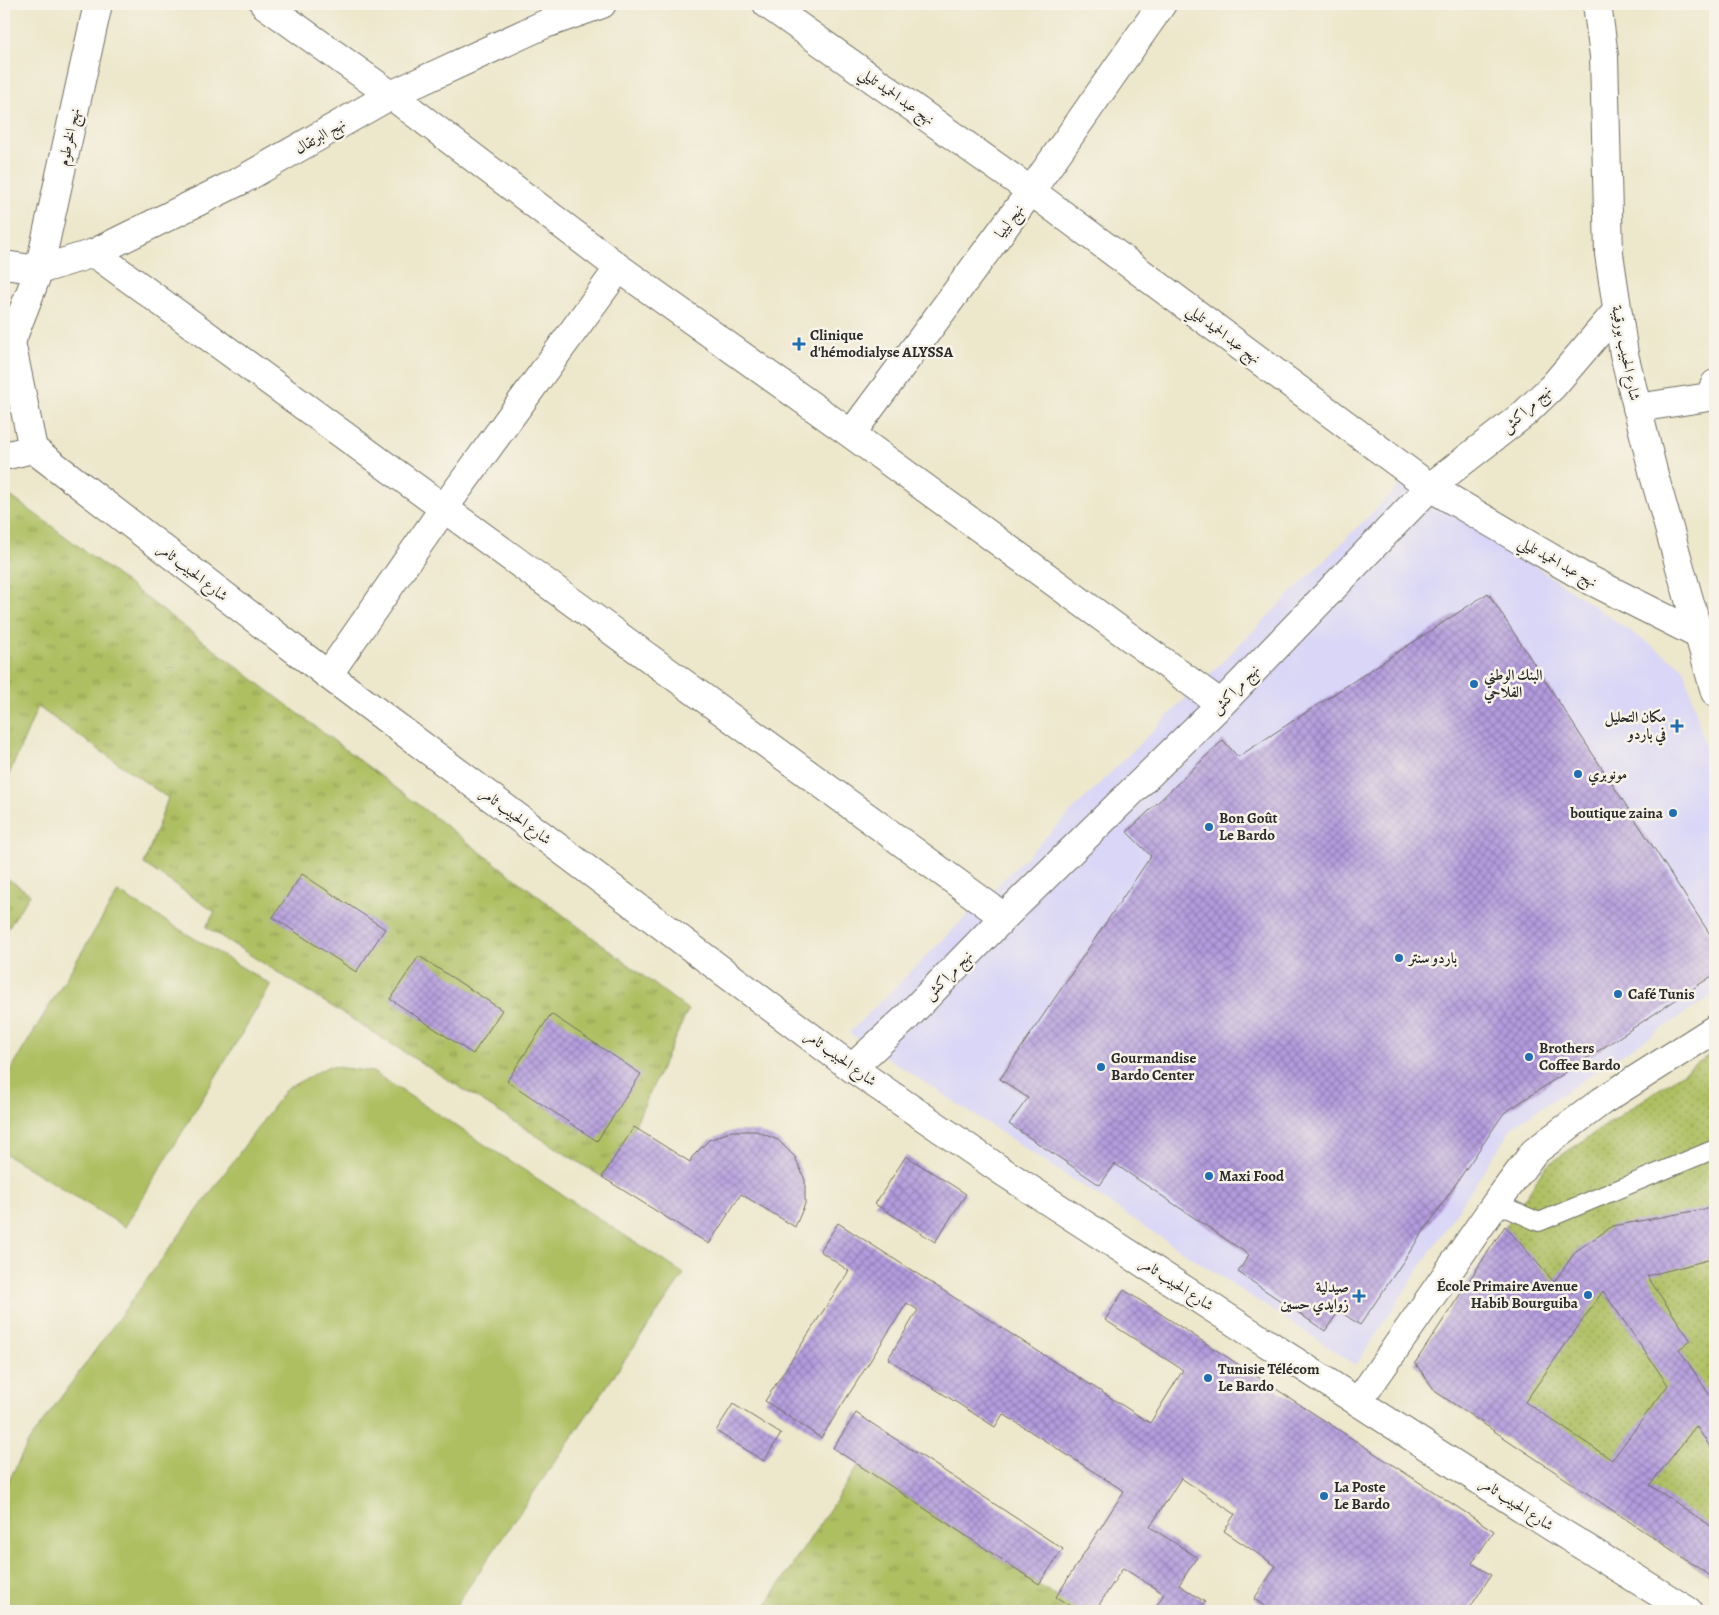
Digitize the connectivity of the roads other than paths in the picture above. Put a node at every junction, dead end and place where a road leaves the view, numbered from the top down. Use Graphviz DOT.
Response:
graph roads {
  1 [pos="98,4"];
  2 [pos="264,4"];
  3 [pos="602,4"];
  4 [pos="767,4"];
  5 [pos="1162,4"];
  6 [pos="1596,4"];
  7 [pos="391,95"];
  8 [pos="1031,191"];
  9 [pos="94,253"];
  10 [pos="4,265"];
  11 [pos="619,268"];
  12 [pos="39,270"];
  13 [pos="1617,311"];
  14 [pos="7,347"];
  15 [pos="1713,394"];
  16 [pos="1637,408"];
  17 [pos="851,434"];
  18 [pos="33,449"];
  19 [pos="4,456"];
  20 [pos="1430,487"];
  21 [pos="444,508"];
  22 [pos="1699,635"];
  23 [pos="328,676"];
  24 [pos="1715,692"];
  25 [pos="1221,704"];
  26 [pos="1004,917"];
  27 [pos="1715,1029"];
  28 [pos="852,1068"];
  29 [pos="1715,1149"];
  30 [pos="1496,1203"];
  31 [pos="1358,1402"];
  32 [pos="1688,1611"];
  1 -- 12 [label="street, نهج الخرطوم"];
  2 -- 7 [label="street"];
  3 -- 7 [label="street, نهج البرتقال"];
  4 -- 8 [label="street, نهج عبد الحميد تليلي"];
  5 -- 8 [label="street, نهج ليبيا"];
  6 -- 13 [label="street, شارع الحبيب بورقيبة"];
  7 -- 9 [label="street, نهج البرتقال"];
  7 -- 11 [label="street"];
  8 -- 17 [label="street, نهج ليبيا"];
  8 -- 20 [label="street, نهج عبد الحميد تليلي"];
  9 -- 12 [label="street, نهج البرتقال"];
  9 -- 21 [label="street"];
  10 -- 12 [label="street"];
  11 -- 17 [label="street"];
  11 -- 21 [label="street"];
  12 -- 14 [label="street, نهج الخرطوم"];
  13 -- 16 [label="street, شارع الحبيب بورقيبة"];
  13 -- 20 [label="street, نهج مراكش"];
  14 -- 18 [label="street"];
  15 -- 16 [label="street"];
  16 -- 22 [label="street, شارع الحبيب بورقيبة"];
  17 -- 25 [label="street"];
  18 -- 19 [label="street"];
  18 -- 23 [label="street, شارع الحبيب ثامر"];
  20 -- 22 [label="street, نهج عبد الحميد تليلي"];
  20 -- 25 [label="street, نهج مراكش"];
  21 -- 23 [label="street"];
  21 -- 26 [label="street"];
  22 -- 24 [label="street, شارع الحبيب بورقيبة"];
  23 -- 28 [label="street, شارع الحبيب ثامر"];
  25 -- 26 [label="street, نهج مراكش"];
  26 -- 28 [label="street, نهج مراكش"];
  27 -- 30 [label="street"];
  28 -- 31 [label="street, شارع الحبيب ثامر"];
  29 -- 30 [label="lane"];
  30 -- 31 [label="street"];
  31 -- 32 [label="street, شارع الحبيب ثامر"];
}
